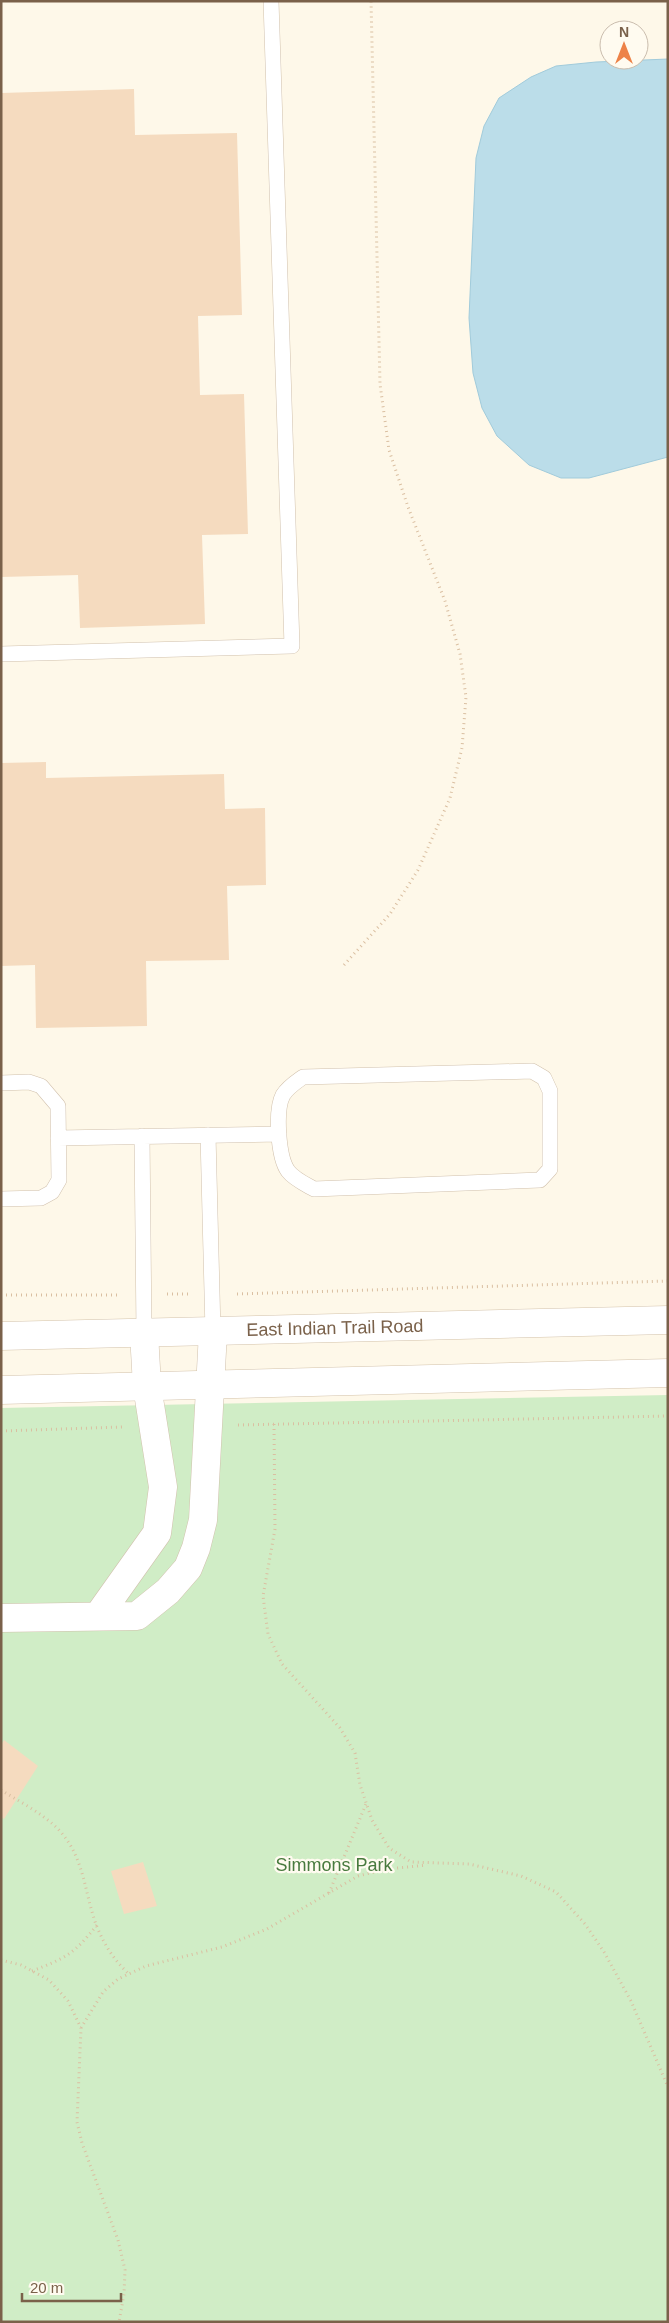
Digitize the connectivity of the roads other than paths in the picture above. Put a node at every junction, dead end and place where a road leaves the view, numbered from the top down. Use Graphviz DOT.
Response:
graph roads {
  1 [pos="271,1"];
  2 [pos="1,654"];
  3 [pos="1,1082"];
  4 [pos="280,1134"];
  5 [pos="208,1135"];
  6 [pos="142,1136"];
  7 [pos="58,1138"];
  8 [pos="1,1199"];
  9 [pos="668,1320"];
  10 [pos="213,1332"];
  11 [pos="144,1333"];
  12 [pos="1,1336"];
  13 [pos="668,1374"];
  14 [pos="209,1385"];
  15 [pos="147,1386"];
  16 [pos="1,1390"];
  17 [pos="98,1616"];
  18 [pos="1,1618"];
  1 -- 2 [label="lane"];
  3 -- 7 [label="lane"];
  4 -- 4 [label="lane"];
  4 -- 5 [label="lane"];
  5 -- 6 [label="lane"];
  5 -- 10 [label="lane"];
  6 -- 7 [label="lane"];
  6 -- 11 [label="lane"];
  7 -- 8 [label="lane"];
  9 -- 10 [label="main road, East Indian Trail Road"];
  10 -- 11 [label="main road, East Indian Trail Road"];
  10 -- 14 [label="main road"];
  11 -- 12 [label="main road, East Indian Trail Road"];
  11 -- 15 [label="main road"];
  13 -- 14 [label="main road"];
  14 -- 15 [label="main road"];
  14 -- 17 [label="main road"];
  15 -- 16 [label="main road"];
  15 -- 17 [label="main road"];
  17 -- 18 [label="main road"];
}
